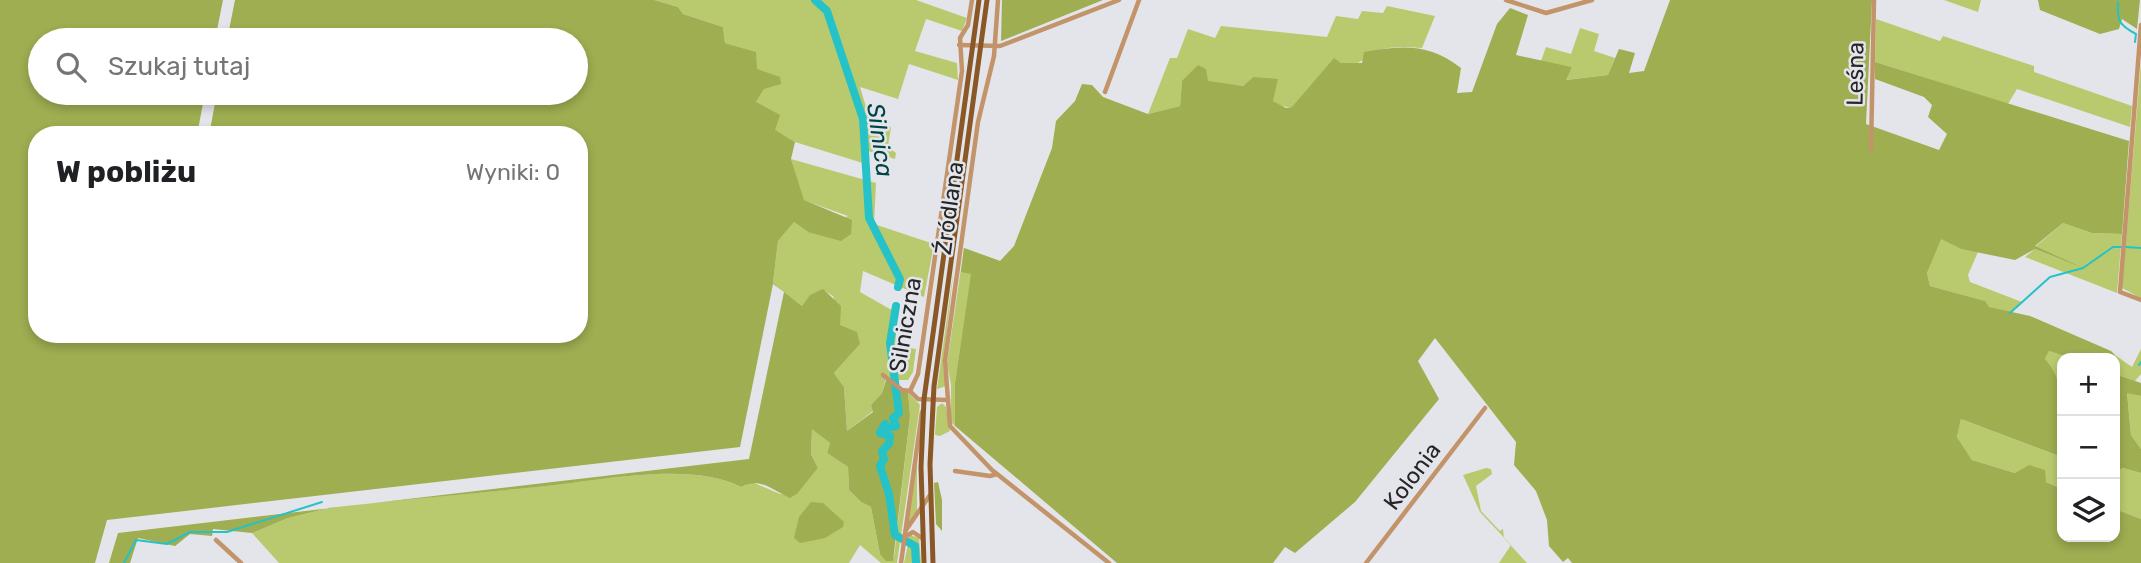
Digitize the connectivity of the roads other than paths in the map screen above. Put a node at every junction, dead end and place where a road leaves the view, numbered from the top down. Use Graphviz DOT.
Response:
graph roads {
  1 [pos="972,0"];
  2 [pos="979,0"];
  3 [pos="987,0"];
  4 [pos="998,0"];
  5 [pos="1119,0"];
  6 [pos="1139,0"];
  7 [pos="1506,0"];
  8 [pos="1592,0"];
  9 [pos="1874,0"];
  10 [pos="2141,25"];
  11 [pos="959,45"];
  12 [pos="973,46"];
  13 [pos="981,46"];
  14 [pos="995,47"];
  15 [pos="1105,92"];
  16 [pos="1871,149"];
  17 [pos="2141,300"];
  18 [pos="883,375"];
  19 [pos="910,391"];
  20 [pos="924,399"];
  21 [pos="933,400"];
  22 [pos="948,400"];
  23 [pos="924,408"];
  24 [pos="1485,408"];
  25 [pos="955,471"];
  26 [pos="997,474"];
  27 [pos="930,495"];
  28 [pos="921,509"];
  29 [pos="905,534"];
  30 [pos="922,538"];
  31 [pos="216,540"];
  32 [pos="241,563"];
  33 [pos="901,563"];
  34 [pos="924,563"];
  35 [pos="933,563"];
  36 [pos="1109,563"];
  37 [pos="1366,563"];
  1 -- 11 [label="street, Silniczna"];
  2 -- 12 [label="main road"];
  3 -- 13 [label="main road"];
  4 -- 14 [label="street, Źródlana"];
  5 -- 14 [label="street"];
  6 -- 15 [label="street"];
  7 -- 8 [label="street"];
  9 -- 16 [label="street, Leśna"];
  10 -- 17 [label="street"];
  11 -- 12 [label="street"];
  11 -- 19 [label="street, Silniczna"];
  12 -- 13 [label="street"];
  12 -- 20 [label="main road"];
  13 -- 14 [label="street"];
  13 -- 21 [label="main road"];
  14 -- 22 [label="street, Źródlana"];
  18 -- 19 [label="street"];
  19 -- 20 [label="street, Silniczna"];
  20 -- 21 [label="street"];
  20 -- 23 [label="main road"];
  21 -- 22 [label="street"];
  21 -- 27 [label="main road"];
  22 -- 26 [label="street, Źródlana"];
  23 -- 28 [label="main road"];
  23 -- 29 [label="street"];
  24 -- 37 [label="street, Kolonia"];
  25 -- 26 [label="street"];
  26 -- 36 [label="street"];
  27 -- 28 [label="street"];
  27 -- 35 [label="main road"];
  28 -- 29 [label="street"];
  28 -- 30 [label="main road"];
  29 -- 30 [label="street"];
  29 -- 33 [label="street"];
  30 -- 34 [label="main road"];
  31 -- 32 [label="street"];
}
